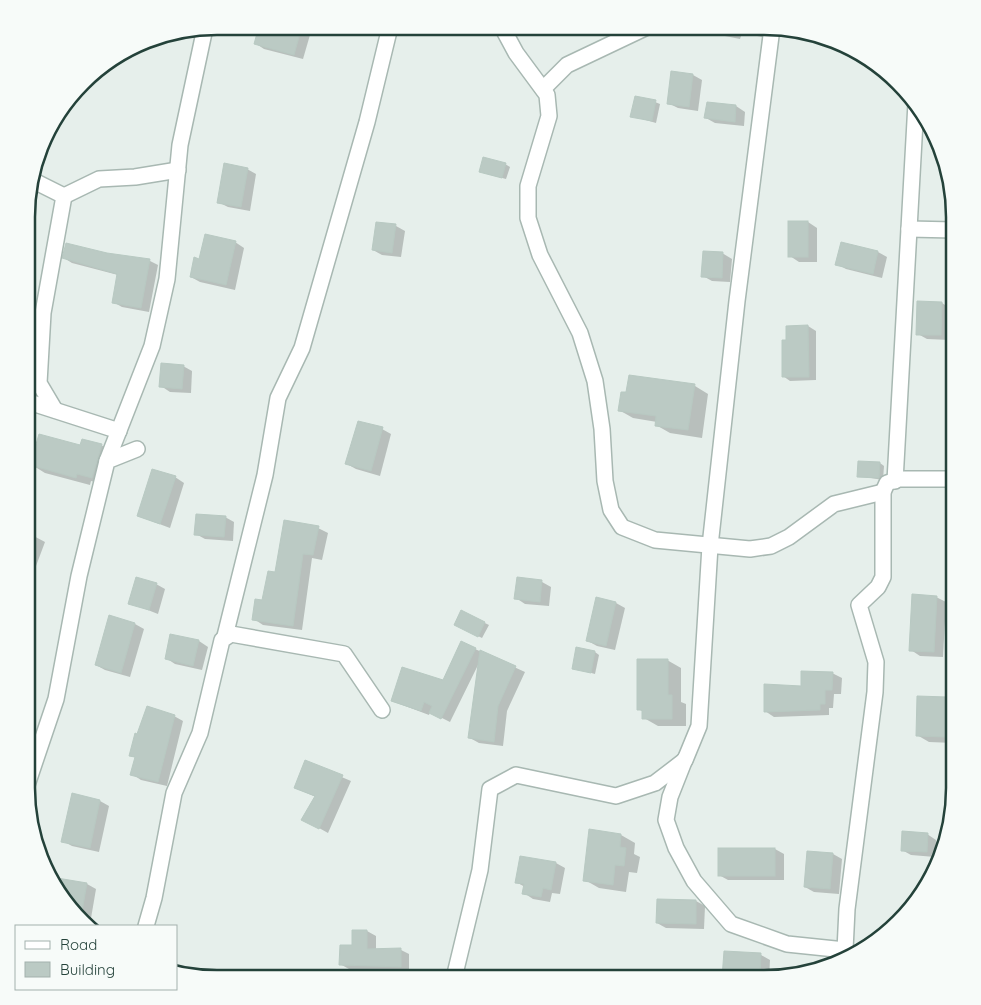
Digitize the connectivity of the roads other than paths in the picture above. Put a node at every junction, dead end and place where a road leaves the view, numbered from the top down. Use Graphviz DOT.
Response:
graph roads {
  1 [pos="202,35"];
  2 [pos="388,35"];
  3 [pos="506,35"];
  4 [pos="632,35"];
  5 [pos="771,35"];
  6 [pos="543,89"];
  7 [pos="915,116"];
  8 [pos="178,170"];
  9 [pos="39,183"];
  10 [pos="64,196"];
  11 [pos="909,230"];
  12 [pos="946,230"];
  13 [pos="35,404"];
  14 [pos="55,410"];
  15 [pos="119,431"];
  16 [pos="137,449"];
  17 [pos="107,461"];
  18 [pos="946,479"];
  19 [pos="895,481"];
  20 [pos="883,492"];
  21 [pos="710,546"];
  22 [pos="225,636"];
  23 [pos="382,710"];
  24 [pos="690,749"];
  25 [pos="35,762"];
  26 [pos="146,925"];
  27 [pos="845,950"];
  28 [pos="840,953"];
  29 [pos="456,970"];
  1 -- 8 [label="street"];
  2 -- 22 [label="street"];
  3 -- 6 [label="street"];
  4 -- 6 [label="street"];
  5 -- 21 [label="street"];
  6 -- 21 [label="street"];
  7 -- 11 [label="street"];
  8 -- 10 [label="street"];
  8 -- 15 [label="street"];
  9 -- 10 [label="street"];
  10 -- 14 [label="street"];
  11 -- 12 [label="street"];
  11 -- 19 [label="street"];
  13 -- 14 [label="street"];
  14 -- 15 [label="street"];
  15 -- 17 [label="street"];
  16 -- 17 [label="street"];
  17 -- 25 [label="street"];
  18 -- 19 [label="street"];
  19 -- 20 [label="street"];
  20 -- 21 [label="street"];
  20 -- 27 [label="street"];
  21 -- 24 [label="street"];
  22 -- 23 [label="street"];
  22 -- 26 [label="street"];
  24 -- 28 [label="street"];
  24 -- 29 [label="street"];
}
